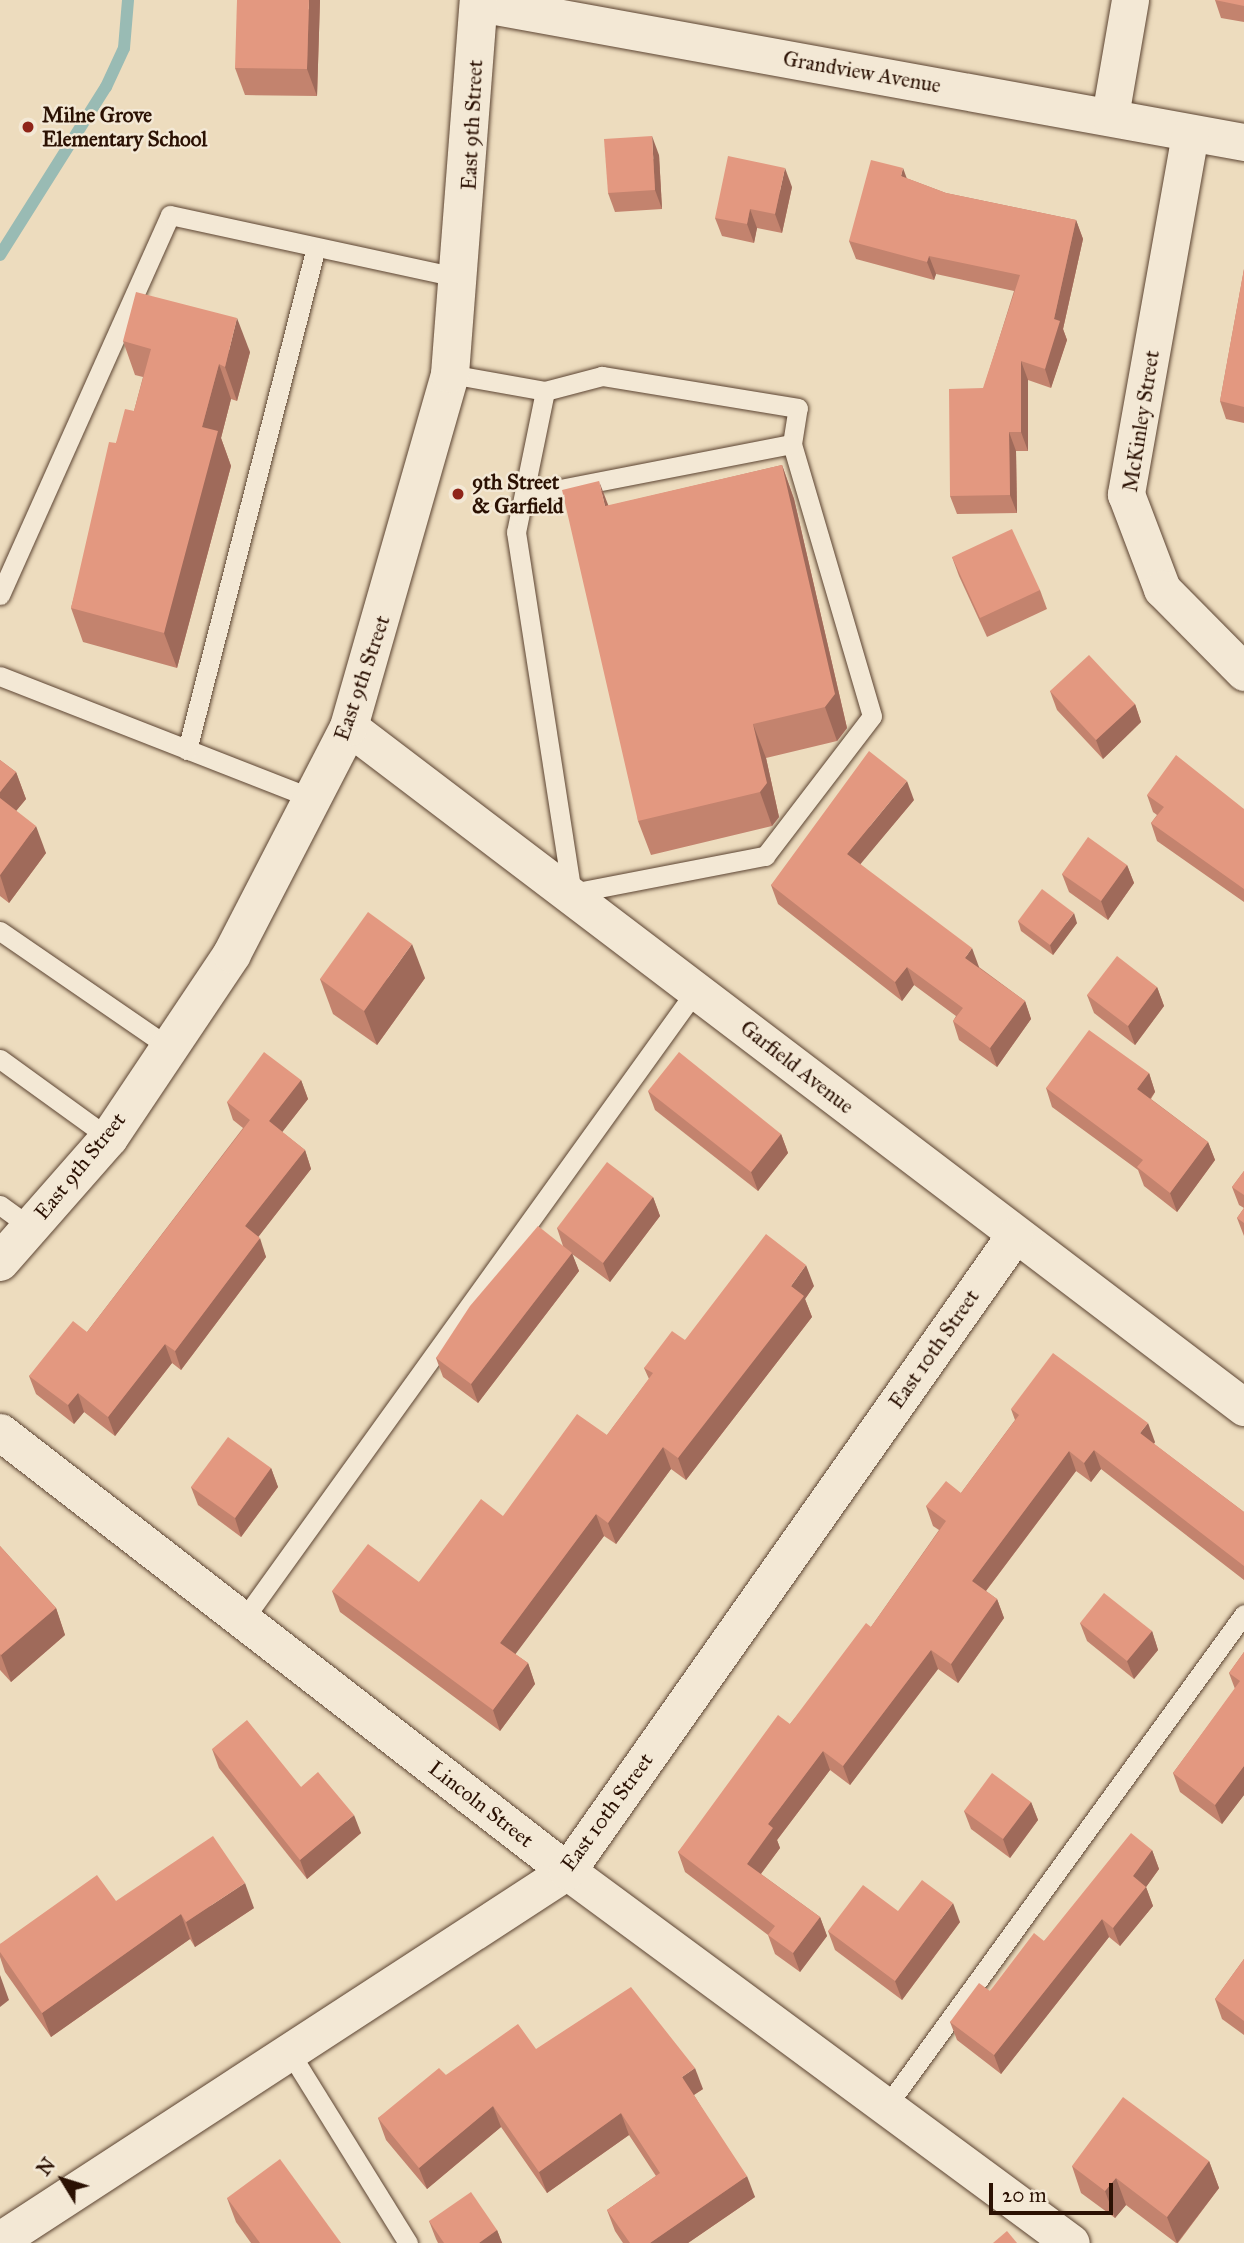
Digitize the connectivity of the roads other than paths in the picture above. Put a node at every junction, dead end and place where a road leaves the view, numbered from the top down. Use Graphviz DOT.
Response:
graph roads {
  1 [pos="1130,0"];
  2 [pos="479,1"];
  3 [pos="1110,116"];
  4 [pos="1190,134"];
  5 [pos="1244,142"];
  6 [pos="316,247"];
  7 [pos="462,278"];
  8 [pos="450,374"];
  9 [pos="545,391"];
  10 [pos="792,444"];
  11 [pos="523,496"];
  12 [pos="0,595"];
  13 [pos="1244,672"];
  14 [pos="0,676"];
  15 [pos="349,727"];
  16 [pos="187,750"];
  17 [pos="312,798"];
  18 [pos="572,893"];
  19 [pos="0,931"];
  20 [pos="697,989"];
  21 [pos="169,1047"];
  22 [pos="0,1059"];
  23 [pos="108,1138"];
  24 [pos="0,1205"];
  25 [pos="30,1227"];
  26 [pos="1014,1236"];
  27 [pos="0,1262"];
  28 [pos="1244,1407"];
  29 [pos="0,1432"];
  30 [pos="1244,1614"];
  31 [pos="243,1620"];
  32 [pos="567,1871"];
  33 [pos="289,2051"];
  34 [pos="886,2107"];
  35 [pos="0,2240"];
  36 [pos="408,2243"];
  37 [pos="1071,2243"];
  1 -- 3 [label="street"];
  2 -- 3 [label="street, Grandview Avenue"];
  2 -- 7 [label="main road, East 9th Street"];
  3 -- 4 [label="street, Grandview Avenue"];
  4 -- 5 [label="street, Grandview Avenue"];
  4 -- 13 [label="street, McKinley Street"];
  6 -- 7 [label="lane"];
  6 -- 12 [label="lane"];
  6 -- 16 [label="lane"];
  7 -- 8 [label="main road, East 9th Street"];
  8 -- 9 [label="lane"];
  8 -- 15 [label="main road, East 9th Street"];
  9 -- 10 [label="lane"];
  9 -- 11 [label="lane"];
  10 -- 11 [label="lane"];
  10 -- 18 [label="lane"];
  11 -- 18 [label="lane"];
  14 -- 16 [label="lane"];
  15 -- 17 [label="main road, East 9th Street"];
  15 -- 18 [label="street, Garfield Avenue"];
  16 -- 17 [label="lane"];
  17 -- 21 [label="main road, East 9th Street"];
  18 -- 20 [label="street, Garfield Avenue"];
  19 -- 21 [label="lane"];
  20 -- 26 [label="street, Garfield Avenue"];
  20 -- 31 [label="lane"];
  21 -- 23 [label="main road, East 9th Street"];
  22 -- 23 [label="lane"];
  23 -- 25 [label="main road, East 9th Street"];
  24 -- 25 [label="lane"];
  25 -- 27 [label="main road, East 9th Street"];
  26 -- 28 [label="street, Garfield Avenue"];
  26 -- 32 [label="street, East 10th Street"];
  29 -- 31 [label="street, Lincoln Street"];
  30 -- 34 [label="lane"];
  31 -- 32 [label="street, Lincoln Street"];
  32 -- 33 [label="street, East 10th Street"];
  32 -- 34 [label="street, Lincoln Street"];
  33 -- 35 [label="street, East 10th Street"];
  33 -- 36 [label="lane"];
  34 -- 37 [label="street, Lincoln Street"];
}
